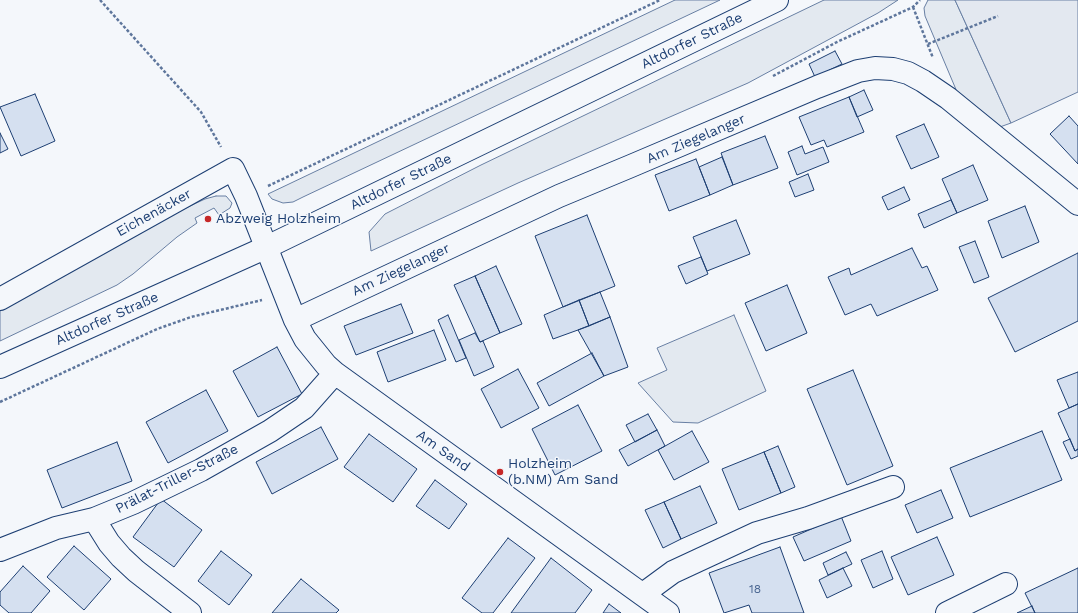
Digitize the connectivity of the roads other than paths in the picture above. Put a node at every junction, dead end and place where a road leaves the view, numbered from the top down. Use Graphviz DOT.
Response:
graph roads {
  1 [pos="776,0"];
  2 [pos="1078,204"];
  3 [pos="267,247"];
  4 [pos="0,299"];
  5 [pos="295,320"];
  6 [pos="0,367"];
  7 [pos="335,373"];
  8 [pos="893,487"];
  9 [pos="94,519"];
  10 [pos="0,550"];
  11 [pos="1006,584"];
  12 [pos="643,594"];
  13 [pos="190,613"];
  14 [pos="668,613"];
  15 [pos="947,613"];
  1 -- 3 [label="street, Altdorfer Straße"];
  2 -- 5 [label="street, Am Ziegelanger"];
  3 -- 4 [label="street, Eichenäcker"];
  3 -- 5 [label="street, Am Sand"];
  3 -- 6 [label="street, Altdorfer Straße"];
  5 -- 7 [label="street, Am Sand"];
  7 -- 9 [label="street, Prälat-Triller-Straße"];
  7 -- 12 [label="street, Am Sand"];
  8 -- 12 [label="street"];
  9 -- 10 [label="street, Prälat-Triller-Straße"];
  9 -- 13 [label="street"];
  11 -- 15 [label="street"];
  12 -- 14 [label="street, Am Sand"];
}
